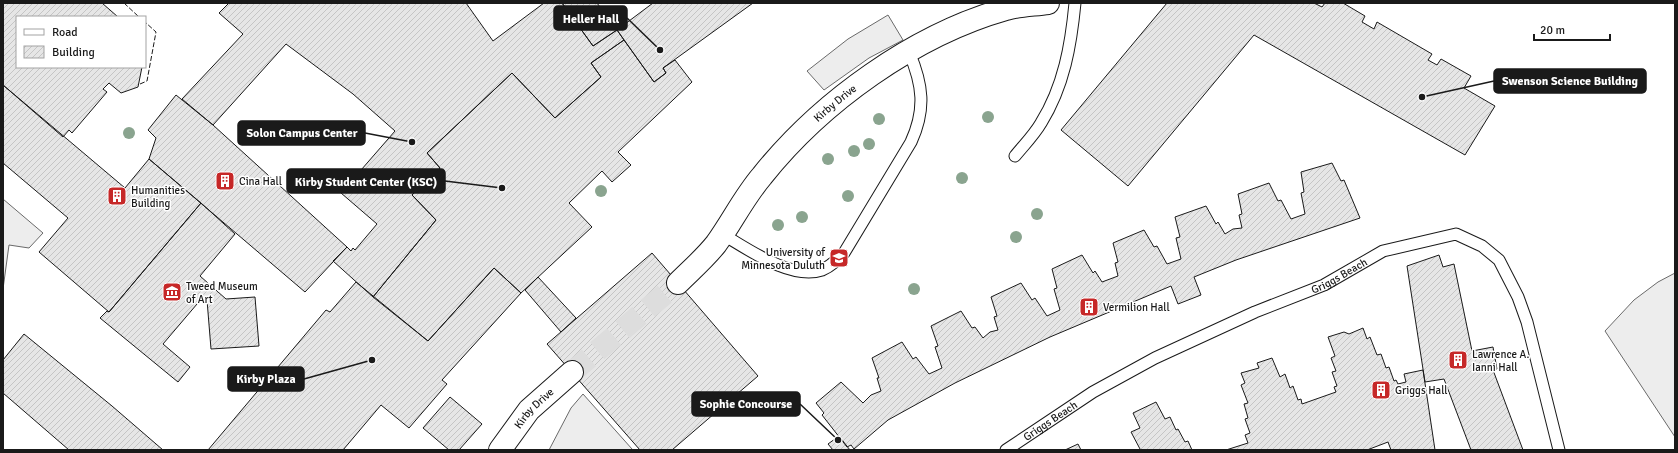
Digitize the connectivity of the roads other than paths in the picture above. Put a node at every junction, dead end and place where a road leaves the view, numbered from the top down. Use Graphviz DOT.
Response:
graph roads {
  1 [pos="1048,3"];
  2 [pos="1075,3"];
  3 [pos="908,52"];
  4 [pos="1015,156"];
  5 [pos="722,234"];
  6 [pos="678,283"];
  7 [pos="572,372"];
  8 [pos="500,450"];
  9 [pos="1006,450"];
  10 [pos="1559,450"];
  1 -- 3 [label="street, Kirby Drive"];
  2 -- 4 [label="lane"];
  3 -- 5 [label="street, Kirby Drive"];
  3 -- 5 [label="lane"];
  5 -- 6 [label="street, Kirby Drive"];
  7 -- 8 [label="street, Kirby Drive"];
  9 -- 10 [label="lane, Griggs Beach"];
}
